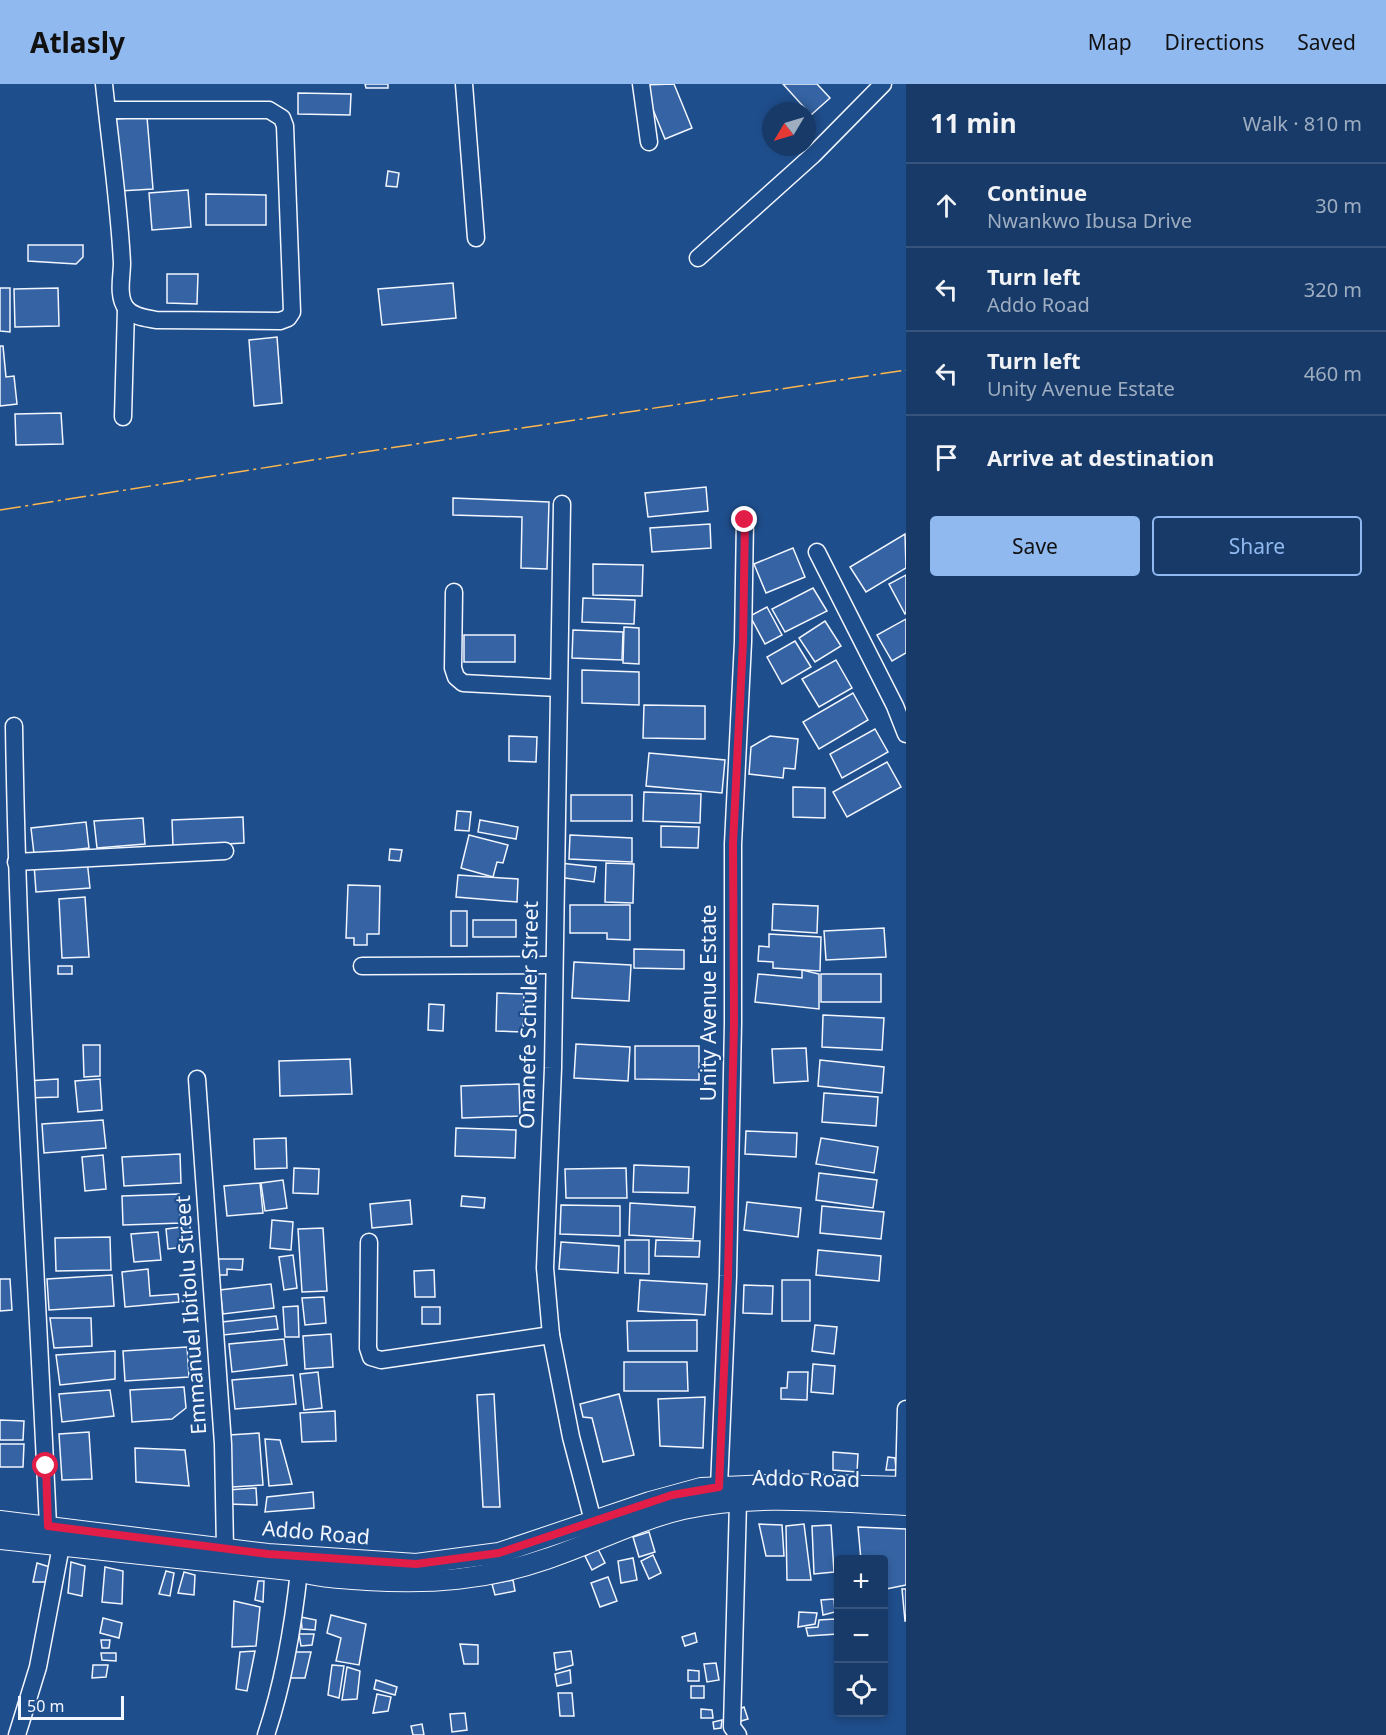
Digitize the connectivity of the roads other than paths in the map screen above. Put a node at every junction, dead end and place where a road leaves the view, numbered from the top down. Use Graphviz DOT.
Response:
graph roads {
  1 [pos="104,84"];
  2 [pos="464,84"];
  3 [pos="640,84"];
  4 [pos="883,84"];
  5 [pos="107,110"];
  6 [pos="649,142"];
  7 [pos="476,238"];
  8 [pos="698,258"];
  9 [pos="126,308"];
  10 [pos="123,417"];
  11 [pos="562,504"];
  12 [pos="745,520"];
  13 [pos="817,552"];
  14 [pos="454,592"];
  15 [pos="558,688"];
  16 [pos="14,726"];
  17 [pos="906,734"];
  18 [pos="225,851"];
  19 [pos="16,862"];
  20 [pos="553,965"];
  21 [pos="362,966"];
  22 [pos="197,1079"];
  23 [pos="369,1242"];
  24 [pos="550,1335"];
  25 [pos="906,1409"];
  26 [pos="719,1487"];
  27 [pos="905,1493"];
  28 [pos="738,1502"];
  29 [pos="0,1521"];
  30 [pos="593,1521"];
  31 [pos="48,1526"];
  32 [pos="0,1539"];
  33 [pos="61,1546"];
  34 [pos="225,1549"];
  35 [pos="299,1571"];
  36 [pos="17,1735"];
  37 [pos="266,1735"];
  38 [pos="738,1735"];
  1 -- 5 [label="street"];
  2 -- 7 [label="street"];
  3 -- 6 [label="street"];
  4 -- 8 [label="street"];
  5 -- 9 [label="street"];
  5 -- 9 [label="street"];
  9 -- 10 [label="street"];
  11 -- 15 [label="street, Onanefe Schuler Street"];
  12 -- 26 [label="street, Unity Avenue Estate"];
  13 -- 17 [label="street"];
  14 -- 15 [label="street"];
  15 -- 20 [label="street, Onanefe Schuler Street"];
  16 -- 19 [label="street"];
  18 -- 19 [label="street"];
  19 -- 31 [label="street"];
  20 -- 21 [label="street"];
  20 -- 24 [label="street, Onanefe Schuler Street"];
  22 -- 34 [label="street, Emmanuel Ibitolu Street"];
  23 -- 24 [label="street"];
  24 -- 30 [label="street, Onanefe Schuler Street"];
  25 -- 27 [label="street"];
  26 -- 27 [label="main road, Addo Road"];
  26 -- 30 [label="main road, Addo Road"];
  27 -- 28 [label="main road, Addo Road"];
  28 -- 35 [label="main road, Addo Road"];
  28 -- 38 [label="street"];
  29 -- 31 [label="main road, Addo Road"];
  30 -- 34 [label="main road, Addo Road"];
  31 -- 34 [label="main road, Addo Road"];
  32 -- 33 [label="main road, Addo Road"];
  33 -- 35 [label="main road, Addo Road"];
  33 -- 36 [label="street"];
  35 -- 37 [label="street"];
}
